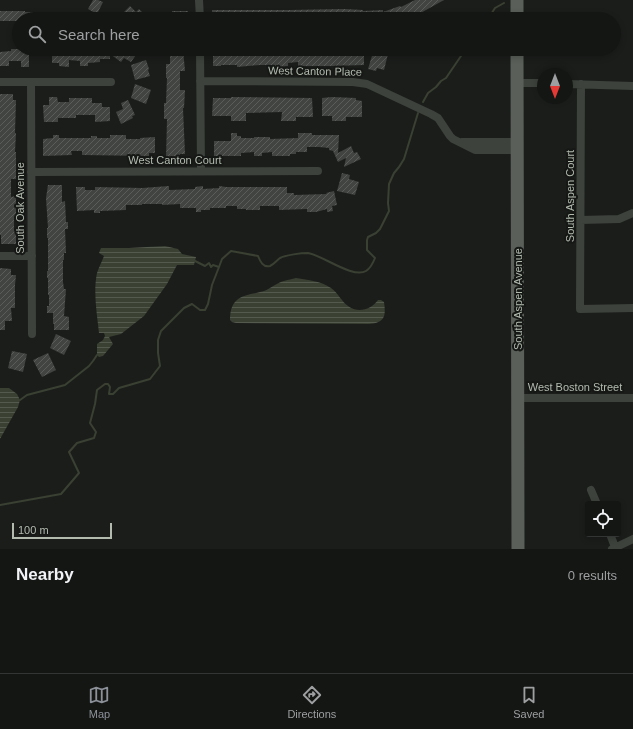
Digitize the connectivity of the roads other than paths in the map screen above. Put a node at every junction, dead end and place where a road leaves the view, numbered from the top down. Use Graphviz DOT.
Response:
graph roads {
  1 [pos="199,0"];
  2 [pos="517,0"];
  3 [pos="200,12"];
  4 [pos="517,12"];
  5 [pos="200,56"];
  6 [pos="517,56"];
  7 [pos="200,81"];
  8 [pos="0,82"];
  9 [pos="31,82"];
  10 [pos="111,82"];
  11 [pos="517,83"];
  12 [pos="537,83"];
  13 [pos="573,84"];
  14 [pos="581,84"];
  15 [pos="633,86"];
  16 [pos="517,146"];
  17 [pos="201,171"];
  18 [pos="318,171"];
  19 [pos="32,172"];
  20 [pos="633,213"];
  21 [pos="581,220"];
  22 [pos="0,256"];
  23 [pos="32,256"];
  24 [pos="633,308"];
  25 [pos="32,334"];
  26 [pos="518,398"];
  27 [pos="633,398"];
  28 [pos="591,490"];
  29 [pos="596,501"];
  30 [pos="611,537"];
  31 [pos="633,539"];
  32 [pos="614,548"];
  33 [pos="518,549"];
  1 -- 3 [label="street"];
  2 -- 4 [label="main road"];
  5 -- 7 [label="street"];
  6 -- 11 [label="main road, South Aspen Avenue"];
  7 -- 16 [label="street, West Canton Place"];
  7 -- 17 [label="street"];
  8 -- 9 [label="street"];
  9 -- 10 [label="street"];
  9 -- 19 [label="street, South Oak Avenue"];
  11 -- 12 [label="street"];
  11 -- 16 [label="main road, South Aspen Avenue"];
  13 -- 14 [label="street"];
  14 -- 15 [label="street"];
  14 -- 21 [label="street, South Aspen Court"];
  16 -- 26 [label="main road, South Aspen Avenue"];
  17 -- 18 [label="street, West Canton Court"];
  17 -- 19 [label="street, West Canton Court"];
  19 -- 23 [label="street, South Oak Avenue"];
  20 -- 21 [label="street"];
  21 -- 24 [label="street, South Aspen Court"];
  22 -- 23 [label="street"];
  23 -- 25 [label="street, South Oak Avenue"];
  26 -- 27 [label="street, West Boston Street"];
  26 -- 33 [label="main road, South Aspen Avenue"];
  28 -- 29 [label="street"];
  30 -- 32 [label="street"];
  31 -- 32 [label="street"];
}
